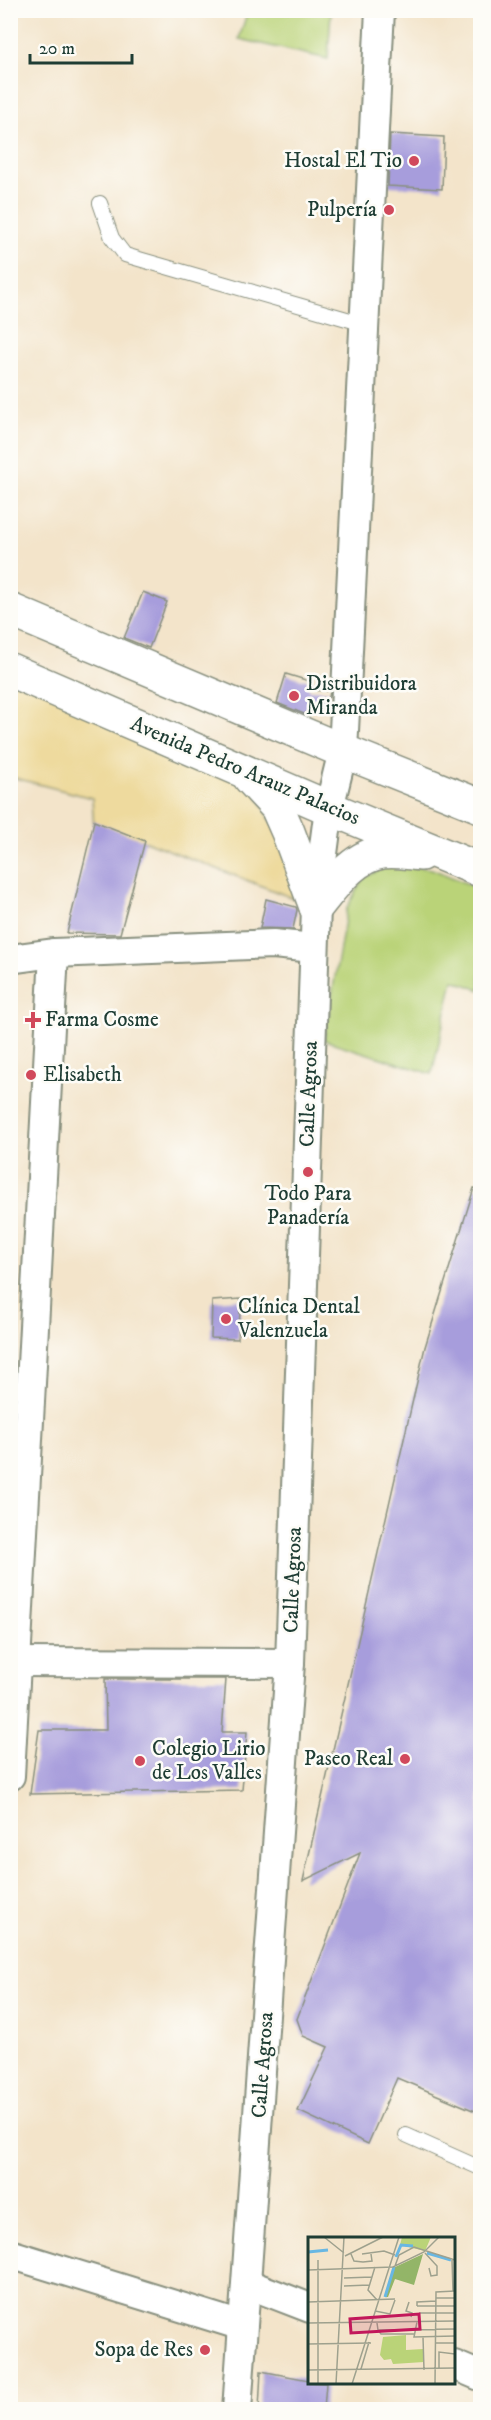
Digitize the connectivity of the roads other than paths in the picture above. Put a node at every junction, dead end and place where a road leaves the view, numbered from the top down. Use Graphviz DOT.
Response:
graph roads {
  1 [pos="380,10"];
  2 [pos="100,203"];
  3 [pos="364,324"];
  4 [pos="10,610"];
  5 [pos="10,670"];
  6 [pos="344,751"];
  7 [pos="245,772"];
  8 [pos="480,806"];
  9 [pos="329,808"];
  10 [pos="447,857"];
  11 [pos="480,870"];
  12 [pos="316,907"];
  13 [pos="314,948"];
  14 [pos="54,953"];
  15 [pos="10,959"];
  16 [pos="13,1662"];
  17 [pos="290,1663"];
  18 [pos="10,1776"];
  19 [pos="406,2135"];
  20 [pos="480,2168"];
  21 [pos="10,2254"];
  22 [pos="248,2284"];
  23 [pos="308,2308"];
  24 [pos="242,2326"];
  25 [pos="455,2366"];
  26 [pos="480,2376"];
  27 [pos="237,2409"];
  1 -- 3 [label="street, Calle Agrosa"];
  2 -- 3 [label="lane"];
  3 -- 6 [label="street, Calle Agrosa"];
  4 -- 6 [label="street"];
  5 -- 7 [label="street, Avenida Pedro Arauz Palacios"];
  6 -- 8 [label="street"];
  6 -- 9 [label="street, Calle Agrosa"];
  7 -- 9 [label="street, Avenida Pedro Arauz Palacios"];
  7 -- 12 [label="street"];
  9 -- 10 [label="street, Avenida Pedro Arauz Palacios"];
  9 -- 12 [label="street, Calle Agrosa"];
  10 -- 11 [label="street, Avenida Pedro Arauz Palacios"];
  10 -- 12 [label="street"];
  12 -- 13 [label="street, Calle Agrosa"];
  13 -- 14 [label="street"];
  13 -- 17 [label="street, Calle Agrosa"];
  14 -- 15 [label="street"];
  14 -- 16 [label="street"];
  16 -- 17 [label="street"];
  16 -- 18 [label="street"];
  17 -- 22 [label="street, Calle Agrosa"];
  19 -- 20 [label="lane"];
  21 -- 24 [label="street"];
  22 -- 23 [label="street"];
  22 -- 24 [label="street, Calle Agrosa"];
  24 -- 27 [label="street, Calle Agrosa"];
  25 -- 26 [label="street"];
}
